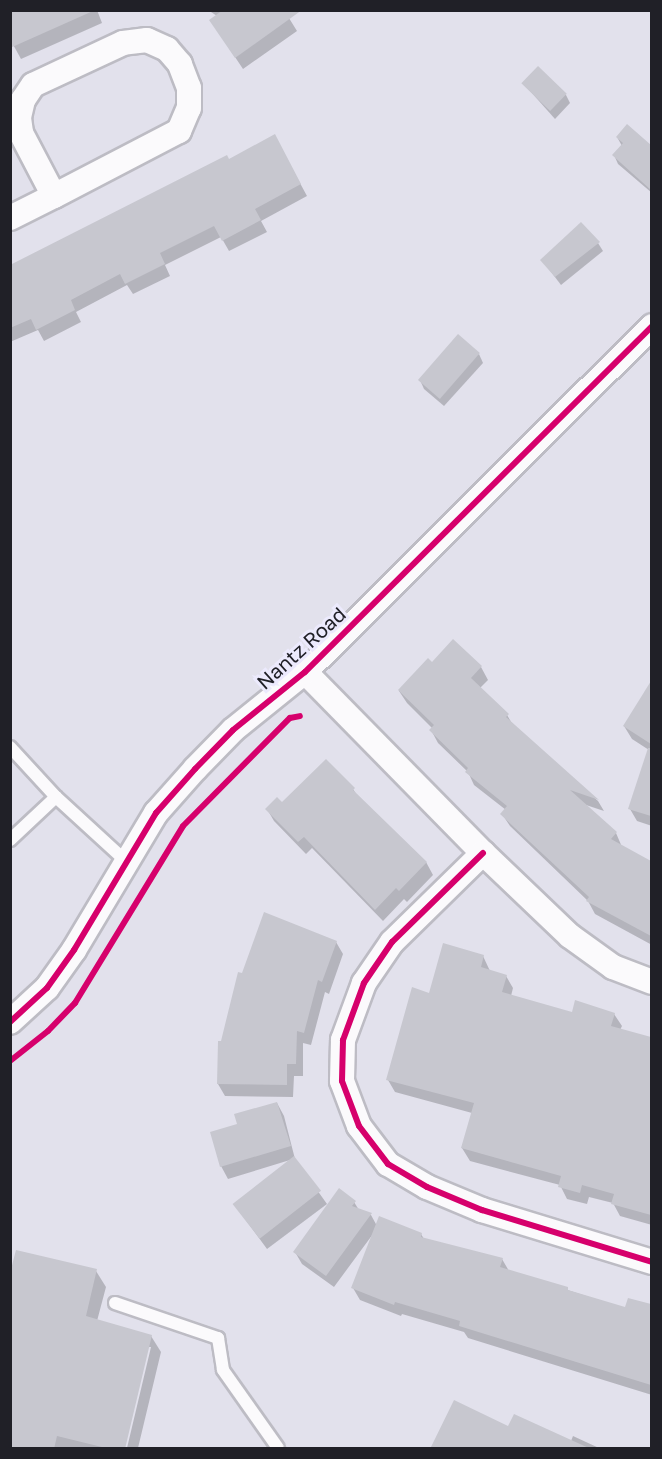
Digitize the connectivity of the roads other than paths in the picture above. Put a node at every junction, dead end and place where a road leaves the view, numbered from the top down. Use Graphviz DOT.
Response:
graph roads {
  1 [pos="54,196"];
  2 [pos="10,218"];
  3 [pos="651,326"];
  4 [pos="305,672"];
  5 [pos="10,747"];
  6 [pos="56,797"];
  7 [pos="10,840"];
  8 [pos="483,853"];
  9 [pos="127,862"];
  10 [pos="651,982"];
  11 [pos="10,1022"];
  12 [pos="651,1262"];
  13 [pos="115,1304"];
  14 [pos="278,1449"];
  1 -- 1 [label="street"];
  1 -- 2 [label="street"];
  3 -- 4 [label="street, Nantz Road"];
  4 -- 8 [label="street"];
  4 -- 9 [label="street, Nantz Road"];
  5 -- 6 [label="lane"];
  6 -- 7 [label="lane"];
  6 -- 9 [label="lane"];
  8 -- 10 [label="street"];
  8 -- 12 [label="street"];
  9 -- 11 [label="street, Nantz Road"];
  13 -- 14 [label="lane"];
}
